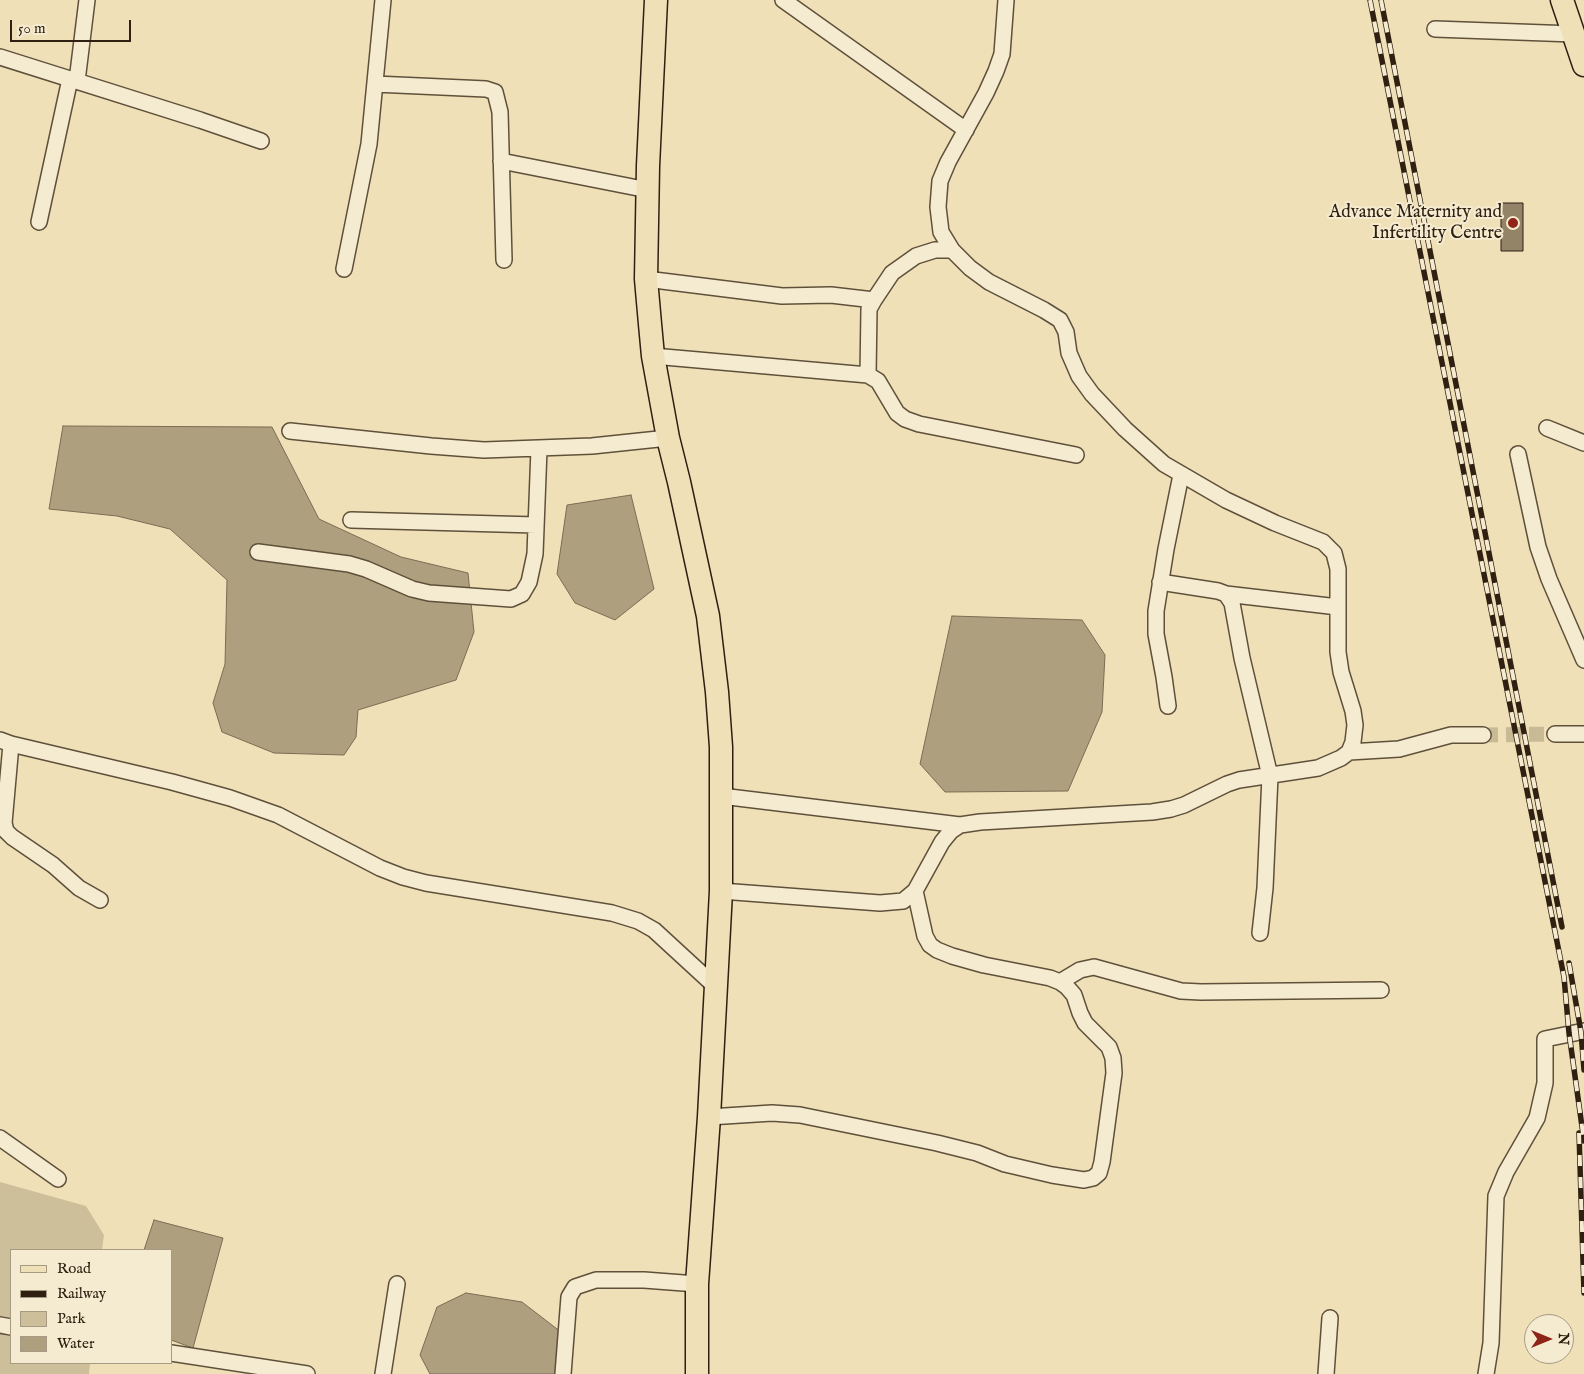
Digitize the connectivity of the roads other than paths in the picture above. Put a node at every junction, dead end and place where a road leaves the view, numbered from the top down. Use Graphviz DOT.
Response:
graph roads {
  1 [pos="87,0"];
  2 [pos="383,0"];
  3 [pos="656,0"];
  4 [pos="784,0"];
  5 [pos="1006,0"];
  6 [pos="1562,0"];
  7 [pos="1435,29"];
  8 [pos="1574,34"];
  9 [pos="0,57"];
  10 [pos="1584,65"];
  11 [pos="73,80"];
  12 [pos="375,84"];
  13 [pos="966,130"];
  14 [pos="261,141"];
  15 [pos="501,161"];
  16 [pos="648,190"];
  17 [pos="39,222"];
  18 [pos="952,250"];
  19 [pos="504,260"];
  20 [pos="344,269"];
  21 [pos="646,279"];
  22 [pos="874,300"];
  23 [pos="653,356"];
  24 [pos="868,375"];
  25 [pos="1547,428"];
  26 [pos="290,431"];
  27 [pos="668,438"];
  28 [pos="1584,443"];
  29 [pos="539,449"];
  30 [pos="1076,454"];
  31 [pos="1518,454"];
  32 [pos="1181,475"];
  33 [pos="352,520"];
  34 [pos="536,525"];
  35 [pos="258,552"];
  36 [pos="1160,582"];
  37 [pos="1226,594"];
  38 [pos="1338,607"];
  39 [pos="1584,660"];
  40 [pos="1168,706"];
  41 [pos="1555,734"];
  42 [pos="1584,734"];
  43 [pos="1483,735"];
  44 [pos="5,742"];
  45 [pos="1349,752"];
  46 [pos="1270,776"];
  47 [pos="721,796"];
  48 [pos="960,825"];
  49 [pos="721,891"];
  50 [pos="914,891"];
  51 [pos="100,900"];
  52 [pos="1260,933"];
  53 [pos="1060,982"];
  54 [pos="716,987"];
  55 [pos="1381,990"];
  56 [pos="1584,1031"];
  57 [pos="709,1117"];
  58 [pos="0,1138"];
  59 [pos="58,1179"];
  60 [pos="397,1284"];
  61 [pos="697,1284"];
  62 [pos="1330,1318"];
  63 [pos="172,1353"];
  64 [pos="307,1374"];
  65 [pos="383,1374"];
  66 [pos="563,1374"];
  67 [pos="697,1374"];
  68 [pos="1326,1374"];
  69 [pos="1486,1374"];
  1 -- 11 [label="street"];
  2 -- 12 [label="street"];
  3 -- 16 [label="main road"];
  4 -- 13 [label="street"];
  5 -- 13 [label="street"];
  6 -- 8 [label="main road"];
  7 -- 8 [label="street"];
  8 -- 10 [label="main road"];
  9 -- 11 [label="street"];
  11 -- 14 [label="street"];
  11 -- 17 [label="street"];
  12 -- 15 [label="street"];
  12 -- 20 [label="street"];
  13 -- 18 [label="street"];
  15 -- 16 [label="street"];
  15 -- 19 [label="street"];
  16 -- 21 [label="main road"];
  18 -- 22 [label="street"];
  18 -- 32 [label="street"];
  21 -- 22 [label="street"];
  21 -- 23 [label="main road"];
  22 -- 24 [label="street"];
  23 -- 24 [label="street"];
  23 -- 27 [label="main road"];
  24 -- 30 [label="street"];
  25 -- 28 [label="street"];
  26 -- 29 [label="street"];
  27 -- 29 [label="street"];
  27 -- 47 [label="main road"];
  29 -- 34 [label="street"];
  31 -- 39 [label="street"];
  32 -- 36 [label="street"];
  32 -- 38 [label="street"];
  33 -- 34 [label="street"];
  34 -- 35 [label="street"];
  36 -- 37 [label="street"];
  36 -- 40 [label="street"];
  37 -- 38 [label="street"];
  37 -- 46 [label="street"];
  38 -- 45 [label="street"];
  41 -- 42 [label="street"];
  43 -- 45 [label="street"];
  44 -- 51 [label="street"];
  44 -- 54 [label="street"];
  45 -- 46 [label="street"];
  46 -- 48 [label="street"];
  46 -- 52 [label="street"];
  47 -- 48 [label="street"];
  47 -- 49 [label="main road"];
  48 -- 50 [label="street"];
  49 -- 50 [label="street"];
  49 -- 54 [label="main road"];
  50 -- 53 [label="street"];
  53 -- 55 [label="street"];
  53 -- 57 [label="street"];
  54 -- 57 [label="main road"];
  56 -- 69 [label="street"];
  57 -- 61 [label="main road"];
  58 -- 59 [label="street"];
  60 -- 65 [label="street"];
  61 -- 66 [label="street"];
  61 -- 67 [label="main road"];
  62 -- 68 [label="street"];
  63 -- 64 [label="street"];
}
